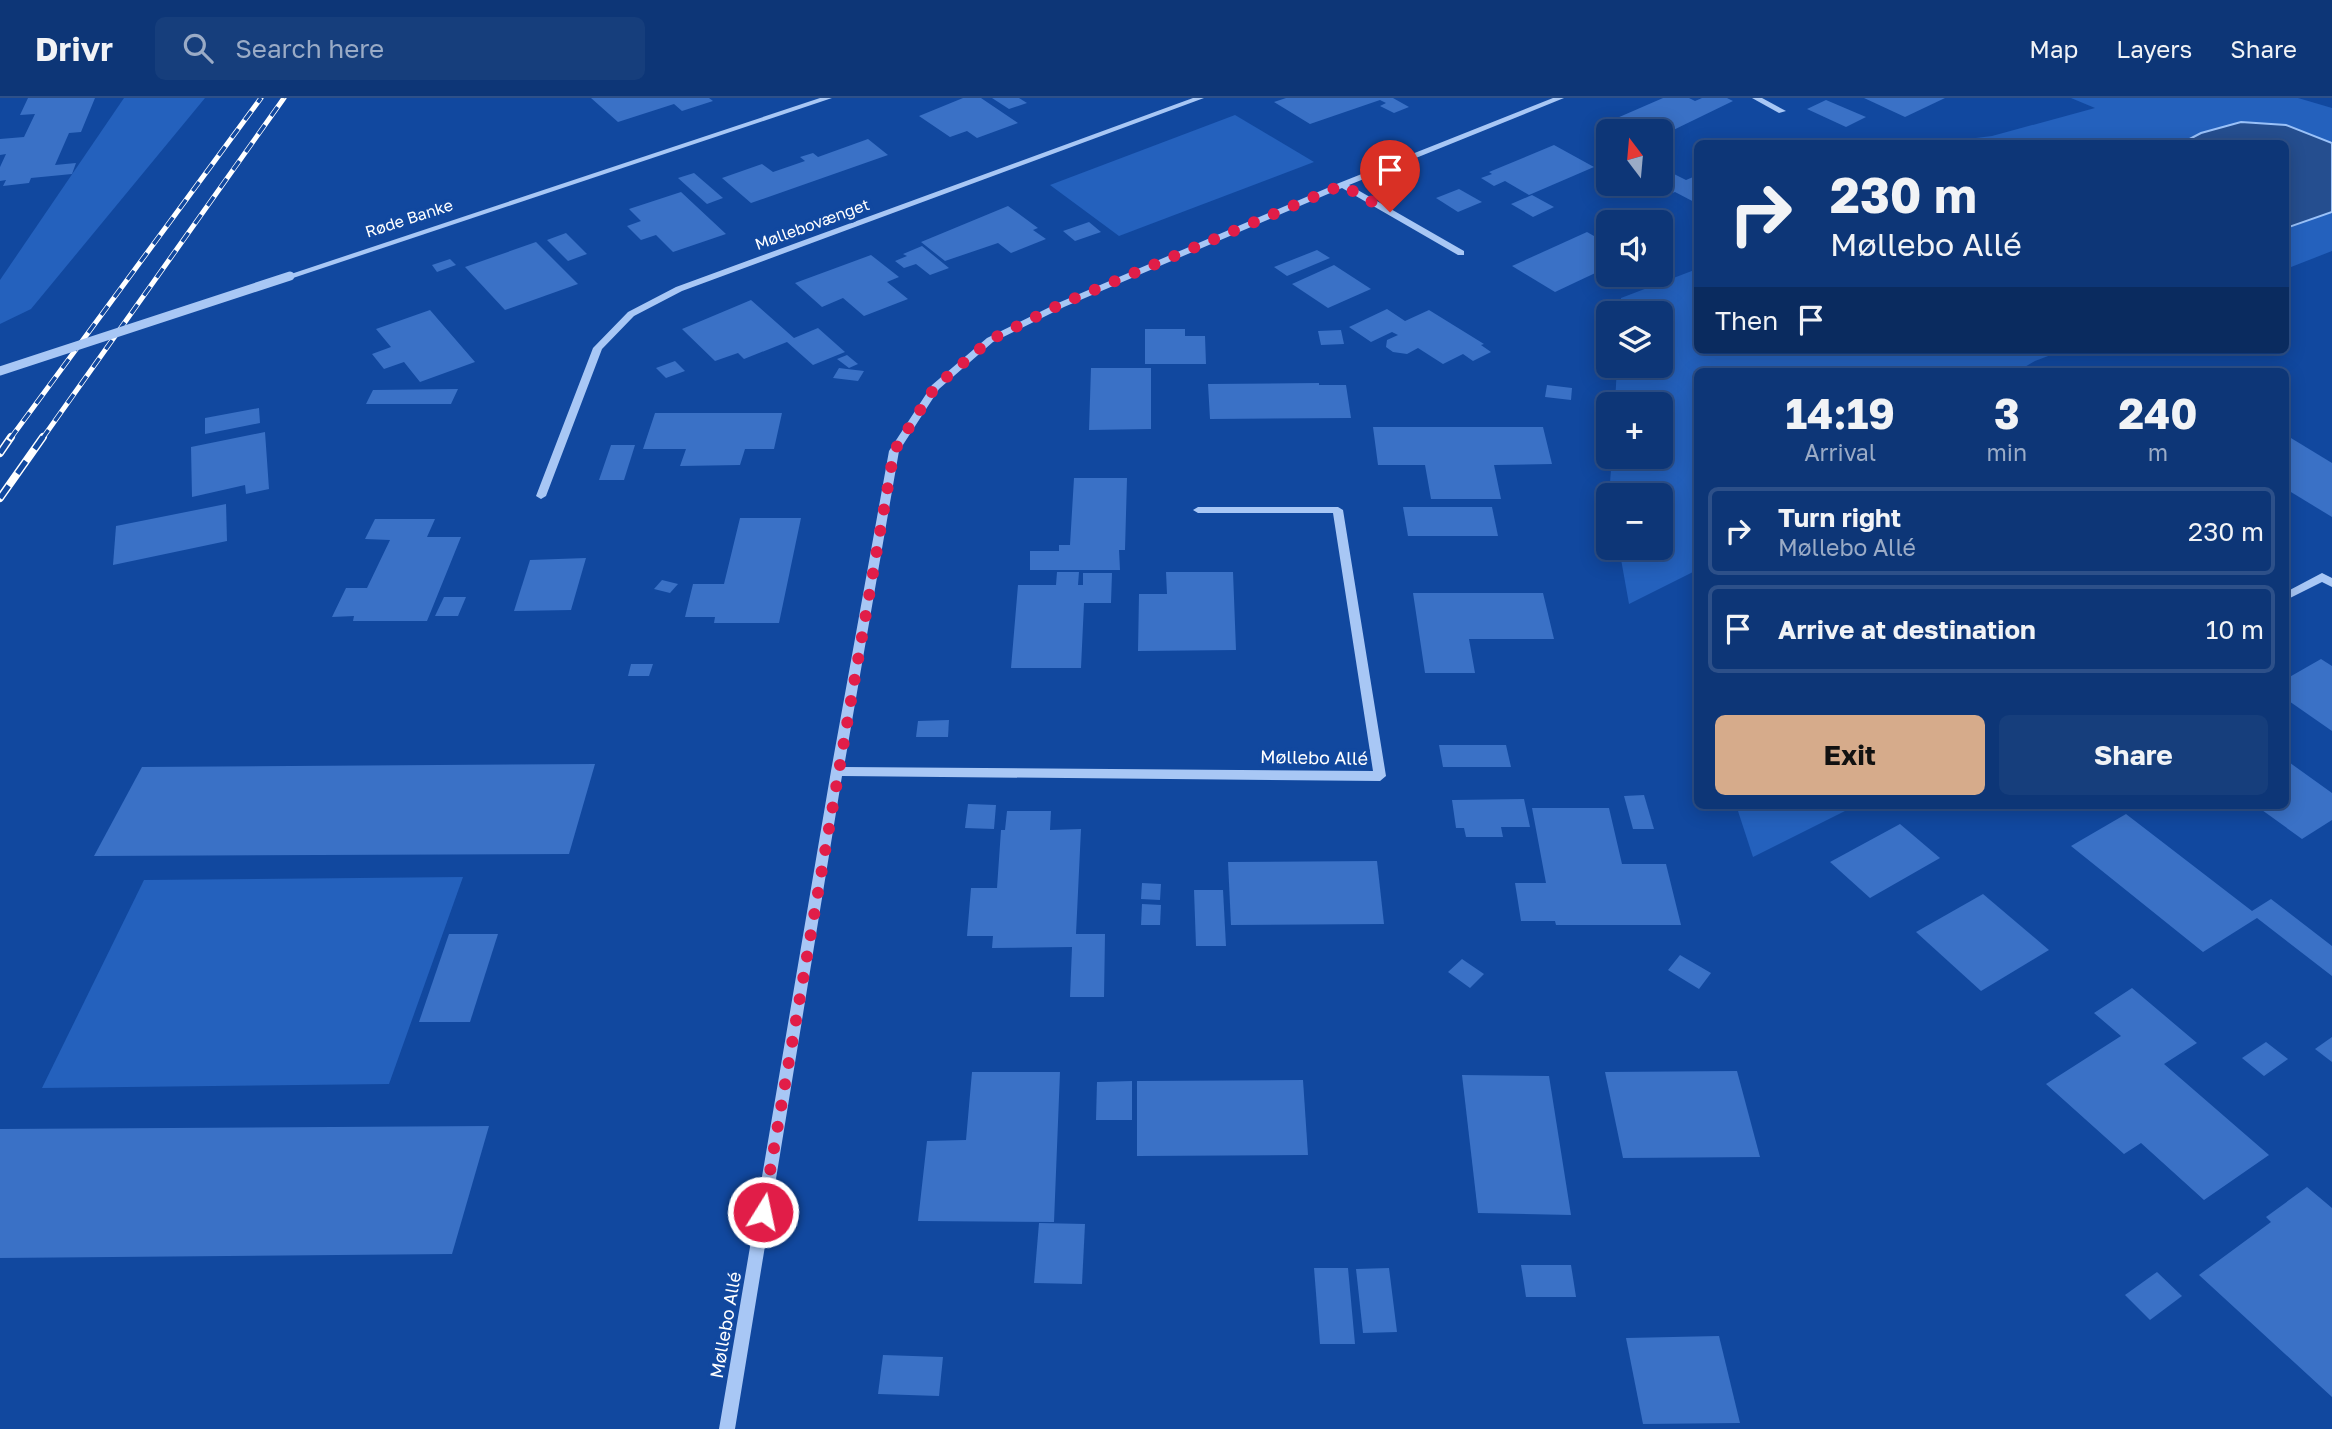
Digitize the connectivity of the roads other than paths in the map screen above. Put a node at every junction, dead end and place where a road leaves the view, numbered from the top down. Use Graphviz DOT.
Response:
graph roads {
  1 [pos="828,98"];
  2 [pos="1200,98"];
  3 [pos="1560,98"];
  4 [pos="1756,98"];
  5 [pos="1782,111"];
  6 [pos="1342,185"];
  7 [pos="1461,253"];
  8 [pos="0,371"];
  9 [pos="541,496"];
  10 [pos="1198,510"];
  11 [pos="2332,583"];
  12 [pos="2289,594"];
  13 [pos="837,771"];
  14 [pos="727,1429"];
  1 -- 8 [label="street, Røde Banke, bridge"];
  2 -- 9 [label="street, Møllebovænget"];
  3 -- 6 [label="street, Møllebo Allé"];
  4 -- 5 [label="street"];
  6 -- 7 [label="street"];
  6 -- 13 [label="street, Møllebo Allé"];
  10 -- 13 [label="street, Møllebo Allé"];
  11 -- 12 [label="street"];
  13 -- 14 [label="street, Møllebo Allé"];
}
